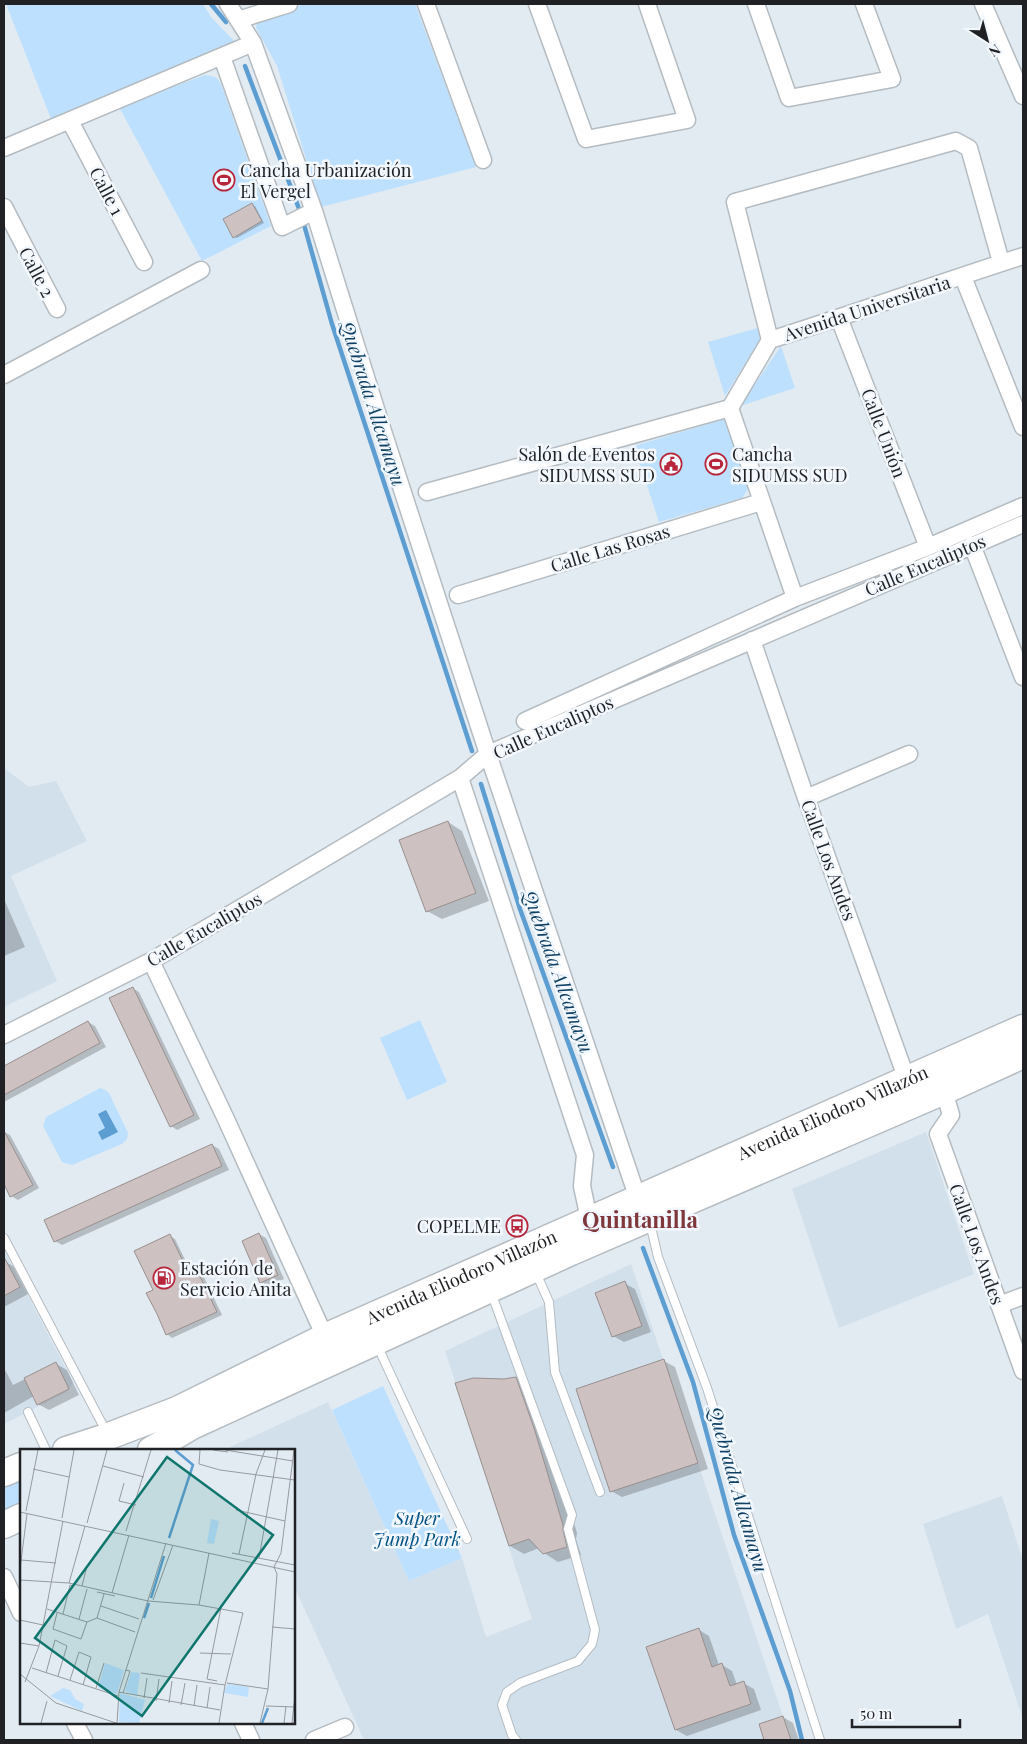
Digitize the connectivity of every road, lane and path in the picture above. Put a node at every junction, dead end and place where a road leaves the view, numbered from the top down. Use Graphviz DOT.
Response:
graph roads {
  1 [pos="228,4"];
  2 [pos="289,4"];
  3 [pos="426,4"];
  4 [pos="537,4"];
  5 [pos="647,4"];
  6 [pos="756,4"];
  7 [pos="864,4"];
  8 [pos="983,4"];
  9 [pos="238,20"];
  10 [pos="253,44"];
  11 [pos="222,57"];
  12 [pos="1023,96"];
  13 [pos="70,120"];
  14 [pos="4,148"];
  15 [pos="483,160"];
  16 [pos="4,207"];
  17 [pos="312,212"];
  18 [pos="1023,256"];
  19 [pos="144,262"];
  20 [pos="1001,262"];
  21 [pos="201,270"];
  22 [pos="963,277"];
  23 [pos="57,309"];
  24 [pos="839,318"];
  25 [pos="770,340"];
  26 [pos="4,375"];
  27 [pos="730,408"];
  28 [pos="1023,427"];
  29 [pos="427,492"];
  30 [pos="761,502"];
  31 [pos="1023,506"];
  32 [pos="1023,524"];
  33 [pos="972,545"];
  34 [pos="928,547"];
  35 [pos="458,595"];
  36 [pos="795,598"];
  37 [pos="752,640"];
  38 [pos="1023,677"];
  39 [pos="525,721"];
  40 [pos="488,754"];
  41 [pos="909,754"];
  42 [pos="460,778"];
  43 [pos="806,798"];
  44 [pos="151,961"];
  45 [pos="1023,1028"];
  46 [pos="4,1035"];
  47 [pos="1023,1055"];
  48 [pos="907,1080"];
  49 [pos="944,1091"];
  50 [pos="643,1209"];
  51 [pos="589,1219"];
  52 [pos="4,1238"];
  53 [pos="534,1269"];
  54 [pos="490,1288"];
  55 [pos="1023,1296"];
  56 [pos="999,1305"];
  57 [pos="325,1336"];
  58 [pos="375,1341"];
  59 [pos="1023,1371"];
  60 [pos="28,1412"];
  61 [pos="109,1436"];
  62 [pos="46,1449"];
  63 [pos="69,1449"];
  64 [pos="154,1449"];
  65 [pos="20,1466"];
  66 [pos="4,1473"];
  67 [pos="600,1492"];
  68 [pos="20,1518"];
  69 [pos="4,1525"];
  70 [pos="467,1539"];
  71 [pos="4,1577"];
  72 [pos="20,1611"];
  73 [pos="76,1724"];
  74 [pos="243,1724"];
  75 [pos="345,1727"];
  76 [pos="84,1740"];
  77 [pos="251,1740"];
  78 [pos="314,1740"];
  79 [pos="516,1740"];
  80 [pos="820,1740"];
  1 -- 9 [label="street"];
  2 -- 9 [label="street"];
  3 -- 15 [label="street"];
  4 -- 5 [label="street"];
  6 -- 7 [label="street"];
  8 -- 12 [label="street"];
  9 -- 10 [label="street"];
  10 -- 11 [label="street"];
  10 -- 17 [label="street"];
  11 -- 13 [label="street"];
  11 -- 17 [label="street"];
  13 -- 14 [label="street"];
  13 -- 19 [label="street, Calle 1"];
  16 -- 23 [label="street, Calle 2"];
  17 -- 40 [label="street"];
  18 -- 20 [label="street, Avenida Universitaria"];
  20 -- 22 [label="street, Avenida Universitaria"];
  20 -- 25 [label="street"];
  21 -- 26 [label="street"];
  22 -- 24 [label="street, Avenida Universitaria"];
  22 -- 28 [label="street"];
  24 -- 25 [label="street, Avenida Universitaria"];
  24 -- 34 [label="street, Calle Unión"];
  25 -- 27 [label="street, Avenida Universitaria"];
  27 -- 29 [label="street"];
  27 -- 30 [label="street"];
  30 -- 35 [label="street, Calle Las Rosas"];
  30 -- 36 [label="street"];
  31 -- 34 [label="street, Calle Eucaliptos"];
  32 -- 33 [label="street, Calle Eucaliptos"];
  33 -- 37 [label="street, Calle Eucaliptos"];
  33 -- 38 [label="street"];
  34 -- 36 [label="street, Calle Eucaliptos"];
  36 -- 39 [label="street, Calle Eucaliptos"];
  37 -- 40 [label="street, Calle Eucaliptos"];
  37 -- 43 [label="street, Calle Los Andes"];
  40 -- 42 [label="street, Calle Eucaliptos"];
  40 -- 50 [label="street"];
  41 -- 43 [label="street"];
  42 -- 44 [label="street, Calle Eucaliptos"];
  42 -- 51 [label="street"];
  43 -- 48 [label="street, Calle Los Andes"];
  44 -- 46 [label="street, Calle Eucaliptos"];
  44 -- 57 [label="street"];
  45 -- 48 [label="highway, Avenida Eliodoro Villazón"];
  47 -- 49 [label="highway, Avenida Eliodoro Villazón"];
  48 -- 50 [label="highway, Avenida Eliodoro Villazón"];
  49 -- 50 [label="highway, Avenida Eliodoro Villazón"];
  49 -- 56 [label="street, Calle Los Andes"];
  50 -- 51 [label="highway, Avenida Eliodoro Villazón"];
  50 -- 53 [label="highway, Avenida Eliodoro Villazón"];
  50 -- 80 [label="lane"];
  51 -- 57 [label="highway, Avenida Eliodoro Villazón"];
  52 -- 61 [label="lane"];
  53 -- 54 [label="highway, Avenida Eliodoro Villazón"];
  53 -- 67 [label="lane"];
  54 -- 58 [label="highway, Avenida Eliodoro Villazón"];
  54 -- 79 [label="lane"];
  55 -- 56 [label="street"];
  56 -- 59 [label="street, Calle Los Andes"];
  57 -- 61 [label="highway, Avenida Eliodoro Villazón"];
  58 -- 64 [label="highway, Avenida Eliodoro Villazón"];
  58 -- 70 [label="lane"];
  60 -- 62 [label="lane"];
  61 -- 63 [label="highway, Avenida Eliodoro Villazón"];
  65 -- 66 [label="highway"];
  68 -- 69 [label="highway"];
  71 -- 72 [label="street"];
  73 -- 76 [label="street"];
  74 -- 77 [label="street"];
  75 -- 78 [label="street"];
}
